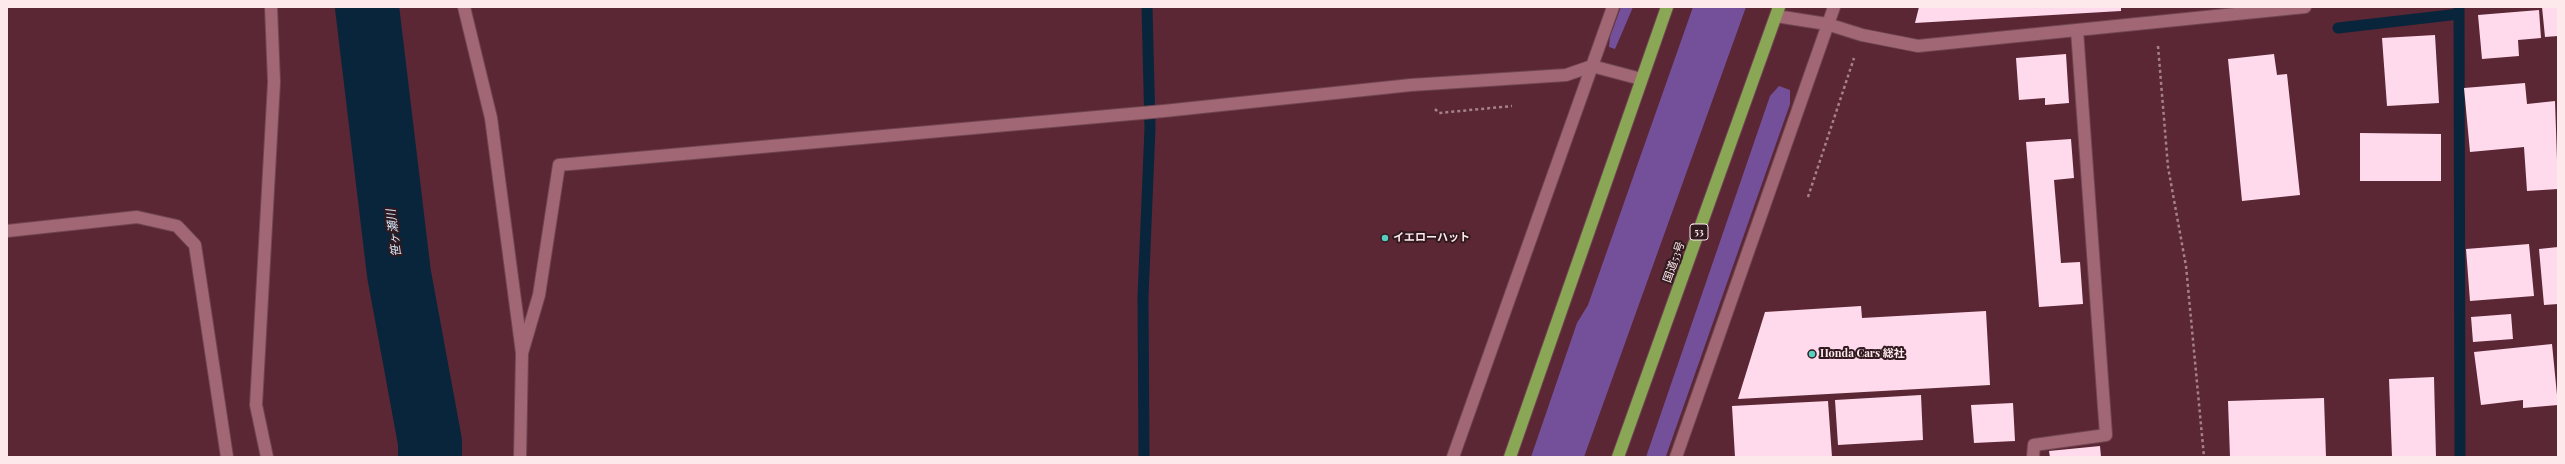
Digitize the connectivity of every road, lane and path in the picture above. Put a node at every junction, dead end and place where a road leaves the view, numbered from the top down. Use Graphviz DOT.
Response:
graph roads {
  1 [pos="271,7"];
  2 [pos="464,7"];
  3 [pos="1613,7"];
  4 [pos="1667,7"];
  5 [pos="1834,7"];
  6 [pos="2305,7"];
  7 [pos="1778,12"];
  8 [pos="2156,22"];
  9 [pos="1827,24"];
  10 [pos="2077,30"];
  11 [pos="1862,35"];
  12 [pos="1592,66"];
  13 [pos="1641,79"];
  14 [pos="1808,197"];
  15 [pos="7,231"];
  16 [pos="522,354"];
  17 [pos="227,457"];
  18 [pos="267,457"];
  19 [pos="520,457"];
  20 [pos="1453,457"];
  21 [pos="1510,457"];
  22 [pos="1618,457"];
  23 [pos="1676,457"];
  24 [pos="2033,457"];
  25 [pos="2204,457"];
  1 -- 18 [label="street"];
  2 -- 16 [label="street"];
  3 -- 12 [label="street"];
  4 -- 13 [label="highway"];
  5 -- 9 [label="street"];
  6 -- 8 [label="street"];
  7 -- 9 [label="street"];
  7 -- 22 [label="highway, 国道53号 / 53"];
  8 -- 10 [label="street"];
  8 -- 25 [label="path"];
  9 -- 11 [label="street"];
  9 -- 23 [label="street"];
  10 -- 11 [label="street"];
  10 -- 24 [label="street"];
  11 -- 14 [label="path"];
  12 -- 13 [label="street"];
  12 -- 16 [label="street"];
  12 -- 20 [label="street"];
  13 -- 21 [label="highway"];
  15 -- 17 [label="street"];
  16 -- 19 [label="street"];
}
